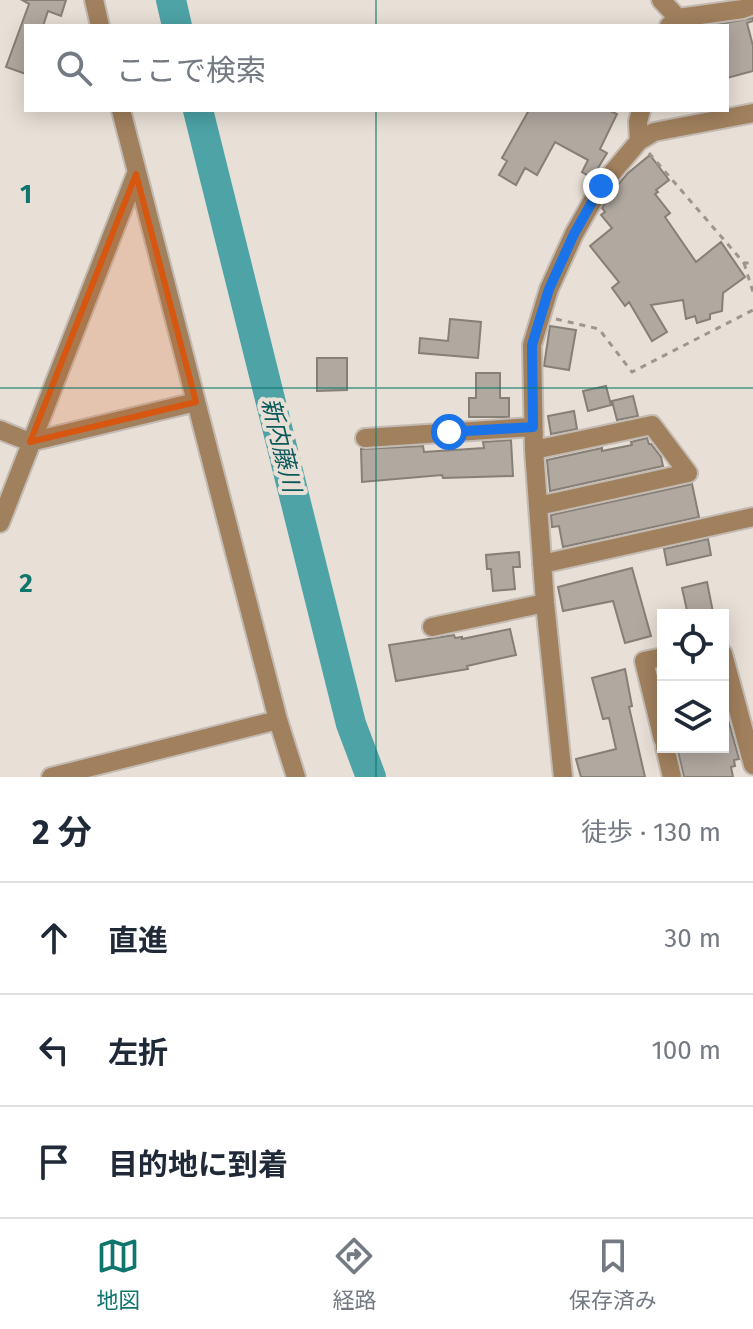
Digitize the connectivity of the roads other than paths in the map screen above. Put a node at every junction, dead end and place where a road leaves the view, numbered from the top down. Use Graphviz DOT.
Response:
graph roads {
  1 [pos="94,0"];
  2 [pos="661,0"];
  3 [pos="753,5"];
  4 [pos="676,23"];
  5 [pos="100,24"];
  6 [pos="121,112"];
  7 [pos="640,112"];
  8 [pos="753,113"];
  9 [pos="700,117"];
  10 [pos="639,141"];
  11 [pos="136,174"];
  12 [pos="196,402"];
  13 [pos="533,427"];
  14 [pos="0,430"];
  15 [pos="365,438"];
  16 [pos="30,442"];
  17 [pos="534,450"];
  18 [pos="538,506"];
  19 [pos="753,517"];
  20 [pos="0,523"];
  21 [pos="542,564"];
  22 [pos="545,603"];
  23 [pos="432,627"];
  24 [pos="657,658"];
  25 [pos="729,676"];
  26 [pos="657,714"];
  27 [pos="278,720"];
  28 [pos="666,753"];
  29 [pos="753,765"];
  30 [pos="51,777"];
  31 [pos="296,777"];
  32 [pos="563,777"];
  33 [pos="672,777"];
  1 -- 5 [label="street"];
  2 -- 4 [label="street"];
  3 -- 4 [label="street"];
  6 -- 11 [label="street"];
  7 -- 10 [label="street"];
  8 -- 9 [label="street"];
  9 -- 10 [label="street"];
  10 -- 13 [label="street"];
  11 -- 12 [label="street"];
  11 -- 16 [label="street"];
  12 -- 16 [label="street"];
  12 -- 27 [label="street"];
  13 -- 15 [label="street"];
  13 -- 17 [label="street"];
  14 -- 16 [label="street"];
  16 -- 20 [label="street"];
  17 -- 18 [label="street"];
  17 -- 18 [label="street"];
  18 -- 21 [label="street"];
  19 -- 21 [label="street"];
  21 -- 22 [label="street"];
  22 -- 23 [label="street"];
  22 -- 32 [label="street"];
  24 -- 26 [label="street"];
  25 -- 29 [label="street"];
  27 -- 30 [label="street"];
  27 -- 31 [label="street"];
  28 -- 33 [label="street"];
}
